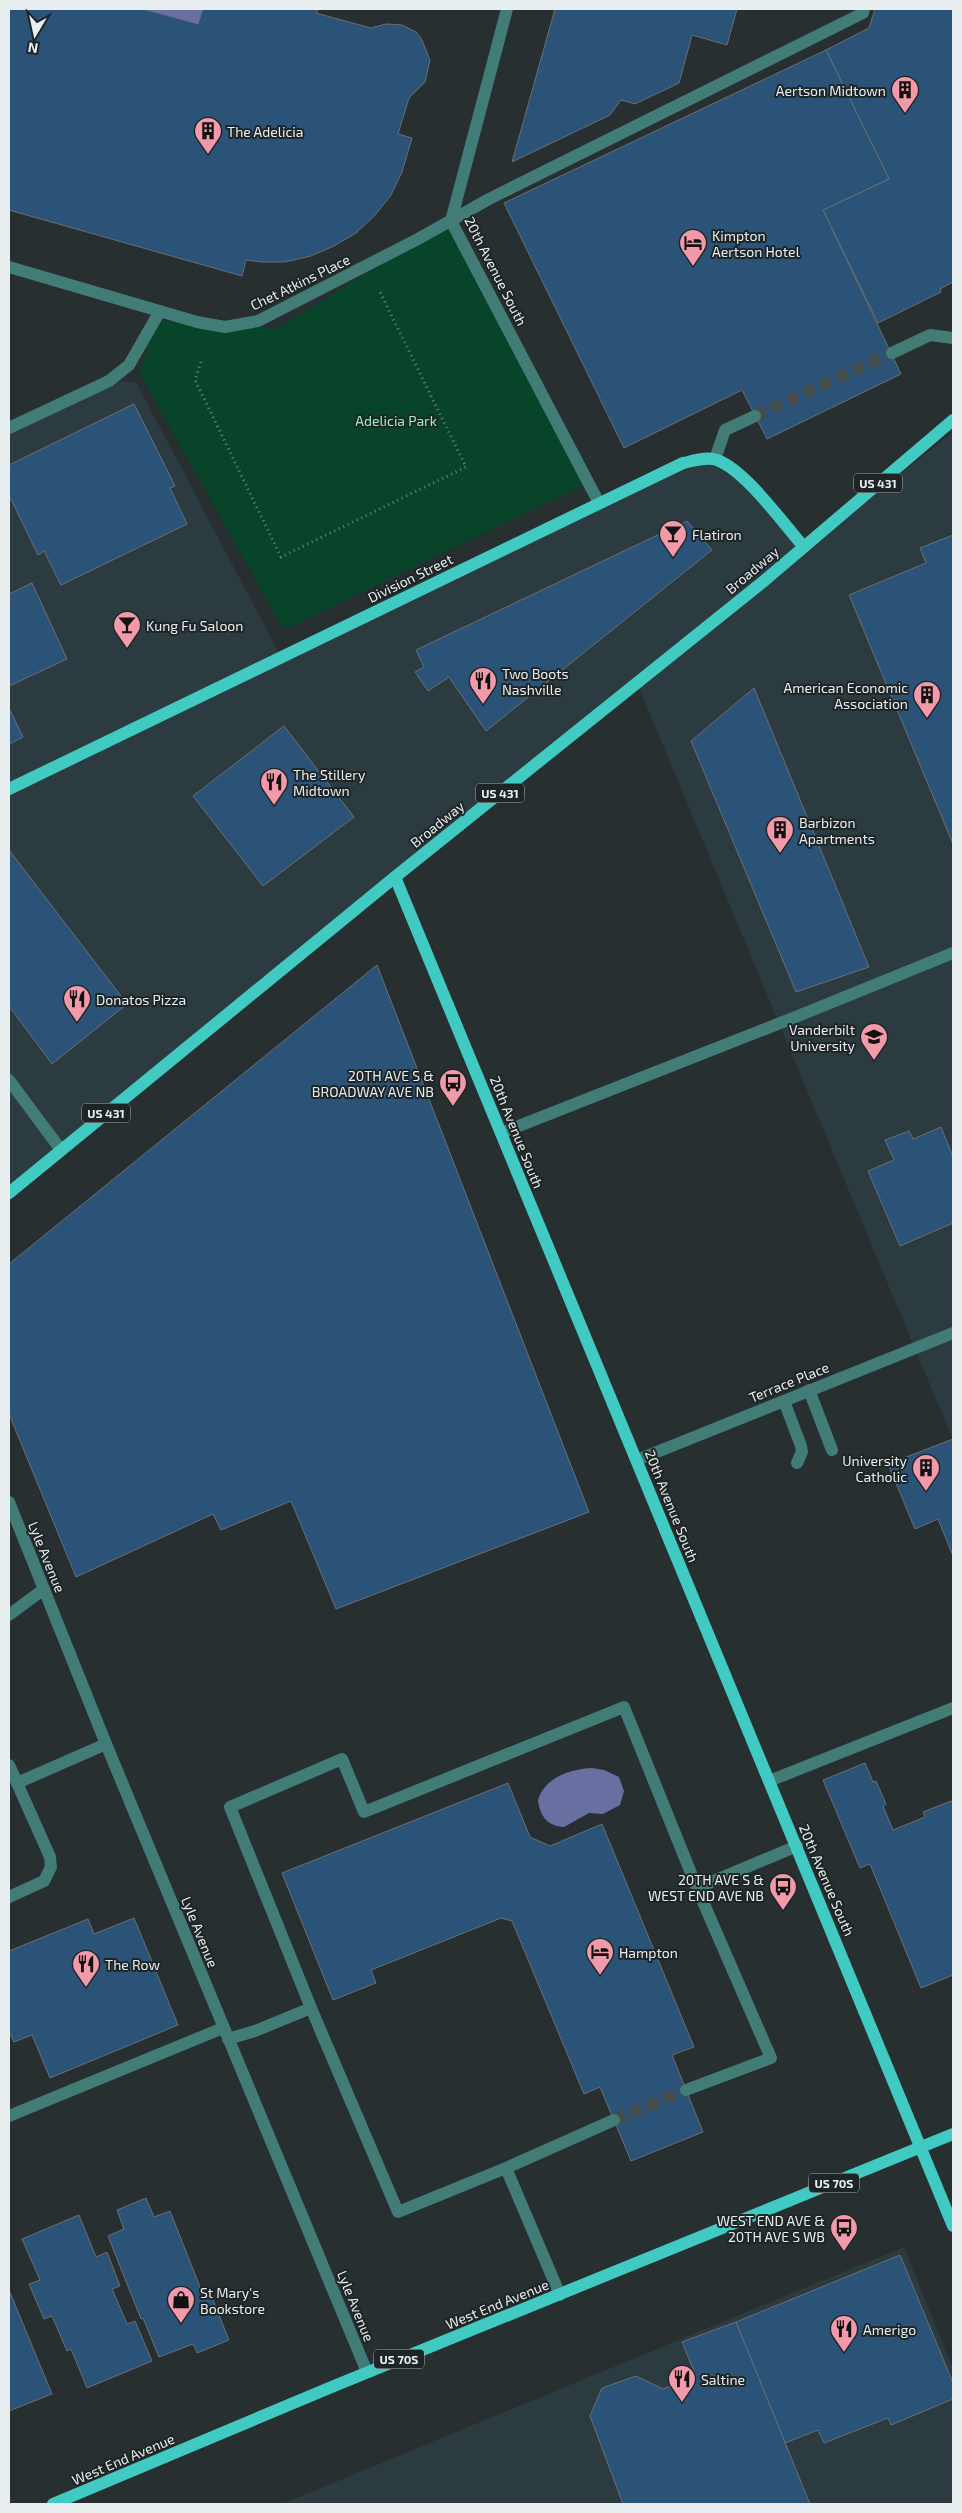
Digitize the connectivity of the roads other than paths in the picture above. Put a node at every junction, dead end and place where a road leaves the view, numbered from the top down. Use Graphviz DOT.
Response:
graph roads {
  1 [pos="507,9"];
  2 [pos="864,9"];
  3 [pos="451,221"];
  4 [pos="9,267"];
  5 [pos="160,311"];
  6 [pos="953,338"];
  7 [pos="892,353"];
  8 [pos="755,416"];
  9 [pos="953,420"];
  10 [pos="9,428"];
  11 [pos="715,459"];
  12 [pos="599,503"];
  13 [pos="803,546"];
  14 [pos="9,789"];
  15 [pos="396,877"];
  16 [pos="953,953"];
  17 [pos="9,1080"];
  18 [pos="502,1132"];
  19 [pos="61,1150"];
  20 [pos="9,1193"];
  21 [pos="953,1333"];
  22 [pos="809,1390"];
  23 [pos="784,1401"];
  24 [pos="832,1450"];
  25 [pos="637,1460"];
  26 [pos="797,1463"];
  27 [pos="9,1502"];
  28 [pos="44,1588"];
  29 [pos="9,1615"];
  30 [pos="953,1708"];
  31 [pos="106,1744"];
  32 [pos="9,1765"];
  33 [pos="770,1781"];
  34 [pos="17,1783"];
  35 [pos="797,1846"];
  36 [pos="698,1888"];
  37 [pos="9,1897"];
  38 [pos="312,2008"];
  39 [pos="226,2034"];
  40 [pos="686,2090"];
  41 [pos="9,2116"];
  42 [pos="614,2120"];
  43 [pos="953,2134"];
  44 [pos="921,2147"];
  45 [pos="506,2168"];
  46 [pos="953,2226"];
  47 [pos="560,2295"];
  48 [pos="367,2372"];
  49 [pos="53,2504"];
  1 -- 3 [label="street, 20th Avenue South"];
  2 -- 3 [label="street, Chet Atkins Place"];
  3 -- 5 [label="street, Chet Atkins Place"];
  3 -- 12 [label="street, 20th Avenue South"];
  4 -- 5 [label="street, Chet Atkins Place"];
  5 -- 10 [label="street"];
  6 -- 7 [label="street"];
  8 -- 11 [label="street"];
  9 -- 13 [label="main road, Broadway / US 431"];
  11 -- 12 [label="main road, Division Street"];
  11 -- 13 [label="main road"];
  12 -- 14 [label="main road, Division Street"];
  13 -- 15 [label="main road, Broadway / US 431"];
  15 -- 18 [label="main road, 20th Avenue South"];
  15 -- 19 [label="main road, Broadway / US 431"];
  16 -- 18 [label="street"];
  17 -- 19 [label="street"];
  18 -- 25 [label="main road, 20th Avenue South"];
  19 -- 20 [label="main road, Broadway / US 431"];
  21 -- 22 [label="street, Terrace Place"];
  22 -- 23 [label="street, Terrace Place"];
  22 -- 24 [label="street"];
  23 -- 25 [label="street, Terrace Place"];
  23 -- 26 [label="street"];
  25 -- 33 [label="main road, 20th Avenue South"];
  27 -- 28 [label="street, Lyle Avenue"];
  28 -- 29 [label="street"];
  28 -- 31 [label="street, Lyle Avenue"];
  30 -- 33 [label="street"];
  31 -- 34 [label="street"];
  31 -- 39 [label="street, Lyle Avenue"];
  32 -- 34 [label="street"];
  33 -- 35 [label="main road, 20th Avenue South"];
  34 -- 37 [label="street"];
  35 -- 36 [label="street"];
  35 -- 44 [label="main road, 20th Avenue South"];
  36 -- 38 [label="street"];
  36 -- 40 [label="street"];
  38 -- 39 [label="street"];
  38 -- 45 [label="street"];
  39 -- 41 [label="street"];
  39 -- 48 [label="street, Lyle Avenue"];
  42 -- 45 [label="street"];
  43 -- 44 [label="main road, West End Avenue / US 70S"];
  44 -- 46 [label="main road, 20th Avenue South"];
  44 -- 47 [label="main road, West End Avenue / US 70S"];
  45 -- 47 [label="street"];
  47 -- 48 [label="main road, West End Avenue / US 70S"];
  48 -- 49 [label="main road, West End Avenue / US 70S"];
}
